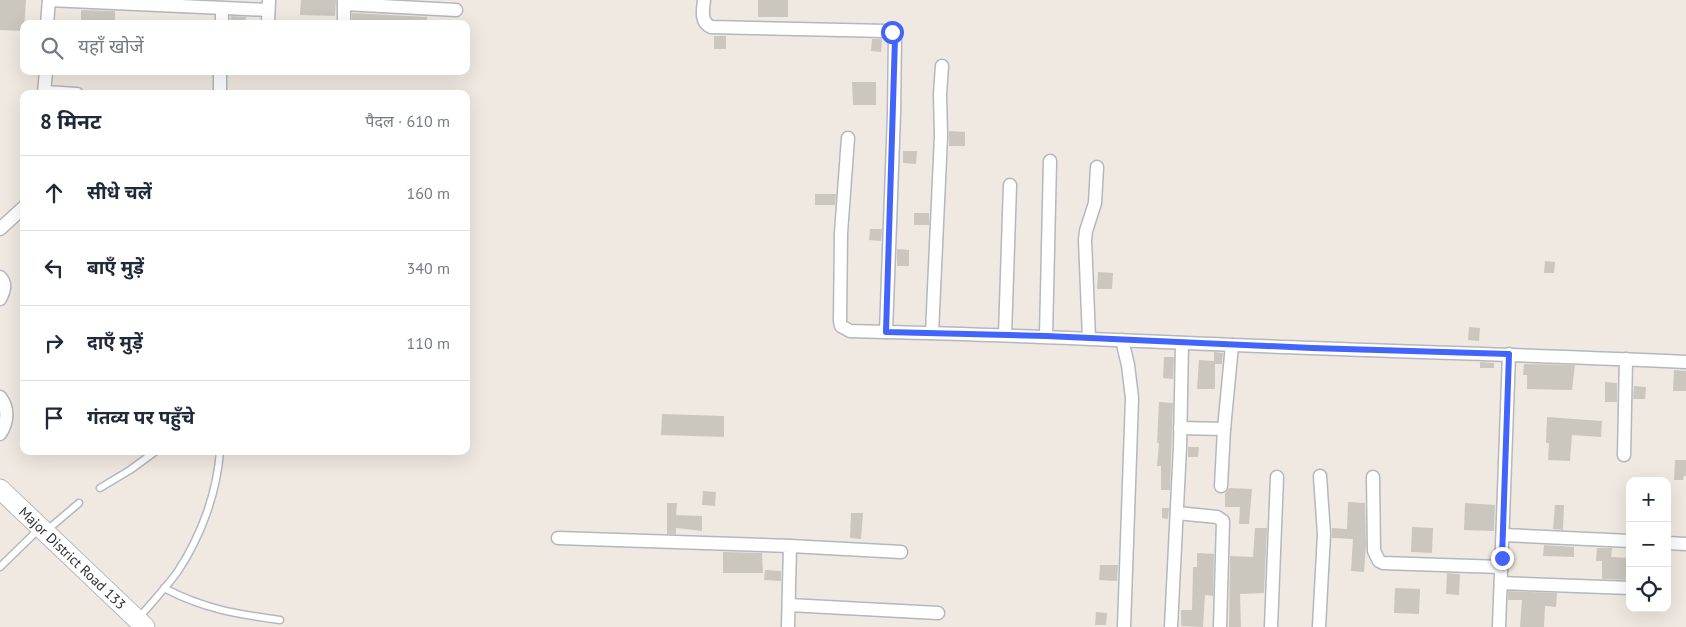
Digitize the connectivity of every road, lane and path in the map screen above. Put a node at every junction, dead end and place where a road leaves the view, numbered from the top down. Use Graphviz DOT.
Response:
graph roads {
  1 [pos="49,0"];
  2 [pos="704,0"];
  3 [pos="344,2"];
  4 [pos="424,4"];
  5 [pos="268,5"];
  6 [pos="222,8"];
  7 [pos="456,10"];
  8 [pos="48,20"];
  9 [pos="222,20"];
  10 [pos="268,20"];
  11 [pos="344,20"];
  12 [pos="942,66"];
  13 [pos="46,75"];
  14 [pos="220,75"];
  15 [pos="44,90"];
  16 [pos="220,90"];
  17 [pos="848,138"];
  18 [pos="1050,161"];
  19 [pos="1096,167"];
  20 [pos="1010,185"];
  21 [pos="20,211"];
  22 [pos="0,229"];
  23 [pos="0,277"];
  24 [pos="0,298"];
  25 [pos="886,332"];
  26 [pos="932,333"];
  27 [pos="1005,335"];
  28 [pos="1046,336"];
  29 [pos="1089,338"];
  30 [pos="1122,340"];
  31 [pos="1182,343"];
  32 [pos="1232,345"];
  33 [pos="1509,354"];
  34 [pos="1626,360"];
  35 [pos="1686,362"];
  36 [pos="0,396"];
  37 [pos="1180,428"];
  38 [pos="1224,428"];
  39 [pos="0,434"];
  40 [pos="151,455"];
  41 [pos="220,455"];
  42 [pos="1624,456"];
  43 [pos="1320,476"];
  44 [pos="1277,477"];
  45 [pos="1372,477"];
  46 [pos="1221,486"];
  47 [pos="100,488"];
  48 [pos="0,489"];
  49 [pos="80,503"];
  50 [pos="1177,513"];
  51 [pos="43,529"];
  52 [pos="1502,534"];
  53 [pos="558,538"];
  54 [pos="1626,541"];
  55 [pos="1671,543"];
  56 [pos="1686,544"];
  57 [pos="790,546"];
  58 [pos="901,552"];
  59 [pos="0,567"];
  60 [pos="1501,567"];
  61 [pos="1501,583"];
  62 [pos="164,588"];
  63 [pos="1626,588"];
  64 [pos="789,606"];
  65 [pos="938,613"];
  66 [pos="280,620"];
  67 [pos="141,623"];
  68 [pos="788,627"];
  69 [pos="1124,627"];
  70 [pos="1171,627"];
  71 [pos="1220,627"];
  72 [pos="1271,627"];
  73 [pos="1320,627"];
  74 [pos="1499,627"];
  1 -- 6 [label="street"];
  1 -- 8 [label="street"];
  2 -- 25 [label="street"];
  3 -- 4 [label="street"];
  3 -- 11 [label="street"];
  4 -- 7 [label="street"];
  5 -- 6 [label="street"];
  5 -- 10 [label="street"];
  6 -- 9 [label="street"];
  12 -- 26 [label="street"];
  13 -- 15 [label="street"];
  14 -- 16 [label="street"];
  17 -- 25 [label="street"];
  18 -- 28 [label="street"];
  19 -- 29 [label="street"];
  20 -- 27 [label="street"];
  21 -- 22 [label="street"];
  23 -- 24 [label="street"];
  25 -- 26 [label="street"];
  26 -- 27 [label="street"];
  27 -- 28 [label="street"];
  28 -- 29 [label="street"];
  29 -- 30 [label="street"];
  30 -- 31 [label="street"];
  30 -- 69 [label="street"];
  31 -- 32 [label="street"];
  31 -- 37 [label="street"];
  32 -- 33 [label="street"];
  32 -- 38 [label="street"];
  33 -- 34 [label="street"];
  33 -- 52 [label="street"];
  34 -- 35 [label="street"];
  34 -- 42 [label="street"];
  36 -- 39 [label="street"];
  37 -- 38 [label="street"];
  37 -- 50 [label="street"];
  38 -- 46 [label="street"];
  40 -- 47 [label="lane"];
  41 -- 62 [label="lane"];
  43 -- 73 [label="street"];
  44 -- 72 [label="street"];
  45 -- 60 [label="street"];
  48 -- 51 [label="main road, Major District Road 133"];
  49 -- 51 [label="lane"];
  50 -- 70 [label="street"];
  50 -- 71 [label="street"];
  51 -- 59 [label="lane"];
  51 -- 67 [label="main road, Major District Road 133"];
  52 -- 54 [label="street"];
  52 -- 60 [label="street"];
  53 -- 57 [label="street"];
  55 -- 56 [label="street"];
  57 -- 58 [label="street"];
  57 -- 64 [label="street"];
  60 -- 61 [label="street"];
  61 -- 63 [label="street"];
  61 -- 74 [label="street"];
  62 -- 66 [label="lane"];
  62 -- 67 [label="lane"];
  64 -- 65 [label="street"];
  64 -- 68 [label="street"];
}
